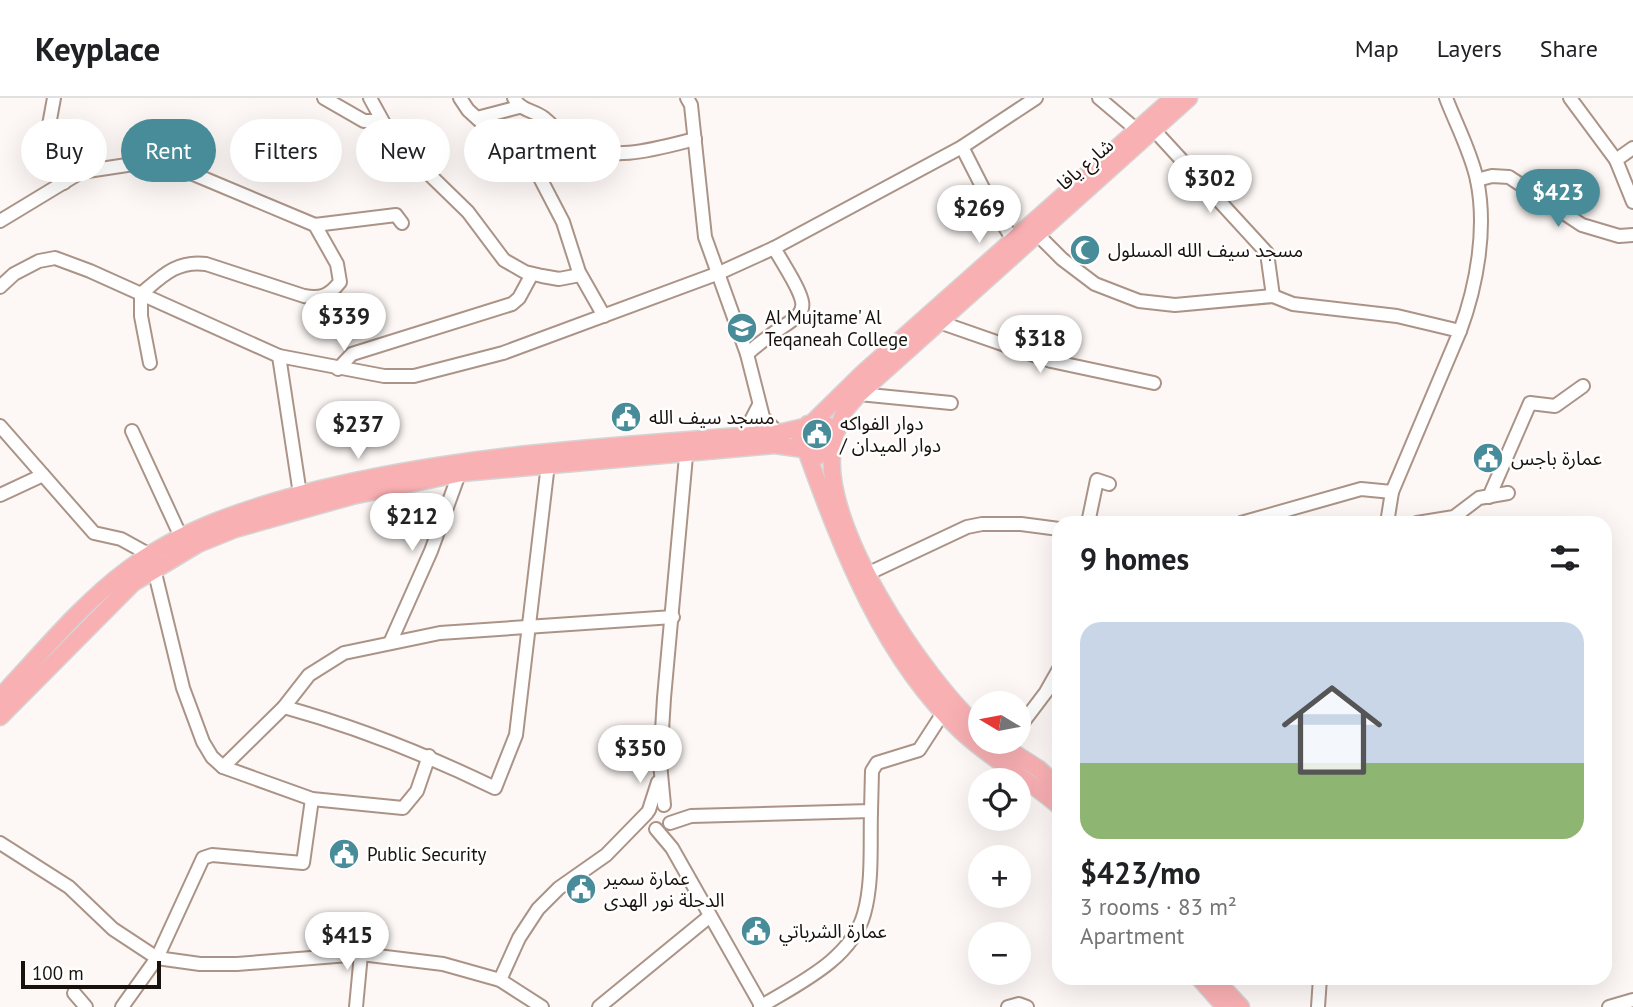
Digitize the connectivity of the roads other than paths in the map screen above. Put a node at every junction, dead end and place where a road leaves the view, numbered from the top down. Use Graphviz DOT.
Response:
graph roads {
  1 [pos="54,98"];
  2 [pos="324,98"];
  3 [pos="370,98"];
  4 [pos="460,98"];
  5 [pos="687,98"];
  6 [pos="1036,98"];
  7 [pos="1099,98"];
  8 [pos="1173,98"];
  9 [pos="1189,98"];
  10 [pos="1446,98"];
  11 [pos="1570,98"];
  12 [pos="516,102"];
  13 [pos="477,118"];
  14 [pos="360,119"];
  15 [pos="380,119"];
  16 [pos="1138,131"];
  17 [pos="1156,131"];
  18 [pos="695,139"];
  19 [pos="962,148"];
  20 [pos="1633,148"];
  21 [pos="1616,160"];
  22 [pos="1477,180"];
  23 [pos="436,182"];
  24 [pos="64,183"];
  25 [pos="1633,202"];
  26 [pos="0,221"];
  27 [pos="402,223"];
  28 [pos="314,225"];
  29 [pos="1037,234"];
  30 [pos="1633,235"];
  31 [pos="1013,240"];
  32 [pos="774,248"];
  33 [pos="719,273"];
  34 [pos="532,274"];
  35 [pos="580,275"];
  36 [pos="0,287"];
  37 [pos="141,294"];
  38 [pos="1273,296"];
  39 [pos="604,316"];
  40 [pos="939,322"];
  41 [pos="1460,331"];
  42 [pos="747,354"];
  43 [pos="279,356"];
  44 [pos="150,363"];
  45 [pos="338,369"];
  46 [pos="1154,383"];
  47 [pos="1583,386"];
  48 [pos="859,394"];
  49 [pos="951,403"];
  50 [pos="759,405"];
  51 [pos="808,425"];
  52 [pos="0,426"];
  53 [pos="132,431"];
  54 [pos="778,433"];
  55 [pos="743,436"];
  56 [pos="833,442"];
  57 [pos="687,447"];
  58 [pos="805,451"];
  59 [pos="548,464"];
  60 [pos="459,474"];
  61 [pos="43,475"];
  62 [pos="1109,484"];
  63 [pos="1392,492"];
  64 [pos="1508,493"];
  65 [pos="300,494"];
  66 [pos="0,495"];
  67 [pos="1489,497"];
  68 [pos="1089,516"];
  69 [pos="1266,516"];
  70 [pos="1388,516"];
  71 [pos="1455,516"];
  72 [pos="1052,529"];
  73 [pos="181,537"];
  74 [pos="152,562"];
  75 [pos="867,574"];
  76 [pos="673,617"];
  77 [pos="527,628"];
  78 [pos="390,642"];
  79 [pos="1052,681"];
  80 [pos="0,697"];
  81 [pos="284,707"];
  82 [pos="1031,712"];
  83 [pos="943,713"];
  84 [pos="0,717"];
  85 [pos="968,717"];
  86 [pos="1018,754"];
  87 [pos="429,756"];
  88 [pos="223,767"];
  89 [pos="660,768"];
  90 [pos="1052,781"];
  91 [pos="312,799"];
  92 [pos="1052,801"];
  93 [pos="666,806"];
  94 [pos="648,811"];
  95 [pos="870,811"];
  96 [pos="691,817"];
  97 [pos="661,826"];
  98 [pos="626,835"];
  99 [pos="0,843"];
  100 [pos="710,916"];
  101 [pos="361,954"];
  102 [pos="157,958"];
  103 [pos="500,980"];
  104 [pos="1204,985"];
  105 [pos="1221,985"];
  106 [pos="1320,985"];
  107 [pos="74,993"];
  108 [pos="1633,1000"];
  109 [pos="1217,1003"];
  110 [pos="86,1007"];
  111 [pos="122,1007"];
  112 [pos="356,1007"];
  113 [pos="541,1007"];
  114 [pos="598,1007"];
  115 [pos="761,1007"];
  116 [pos="1008,1007"];
  117 [pos="1027,1007"];
  118 [pos="1241,1007"];
  119 [pos="1318,1007"];
  120 [pos="1609,1007"];
  1 -- 24 [label="street"];
  2 -- 14 [label="street"];
  3 -- 15 [label="street"];
  4 -- 13 [label="street"];
  5 -- 18 [label="street"];
  6 -- 19 [label="street"];
  7 -- 16 [label="street"];
  8 -- 16 [label="main road, شارع يافا"];
  9 -- 17 [label="main road, شارع يافا"];
  10 -- 22 [label="street"];
  11 -- 21 [label="street"];
  12 -- 13 [label="street"];
  12 -- 18 [label="street"];
  13 -- 35 [label="street"];
  16 -- 31 [label="main road, شارع يافا"];
  17 -- 29 [label="main road, شارع يافا"];
  17 -- 38 [label="street"];
  18 -- 33 [label="street"];
  19 -- 31 [label="street"];
  19 -- 32 [label="street"];
  20 -- 21 [label="street"];
  21 -- 25 [label="street"];
  22 -- 30 [label="street"];
  22 -- 41 [label="street"];
  23 -- 34 [label="street"];
  24 -- 26 [label="street"];
  24 -- 28 [label="street"];
  27 -- 28 [label="street"];
  28 -- 37 [label="street"];
  29 -- 38 [label="street"];
  29 -- 40 [label="main road, شارع يافا"];
  31 -- 51 [label="main road, شارع يافا"];
  32 -- 33 [label="street"];
  32 -- 42 [label="street"];
  33 -- 39 [label="street"];
  33 -- 42 [label="street"];
  34 -- 35 [label="street"];
  34 -- 45 [label="street"];
  35 -- 39 [label="street"];
  36 -- 37 [label="street"];
  37 -- 43 [label="street"];
  37 -- 44 [label="street"];
  38 -- 41 [label="street"];
  39 -- 45 [label="street"];
  40 -- 46 [label="street"];
  40 -- 48 [label="main road, شارع يافا"];
  41 -- 63 [label="street"];
  42 -- 50 [label="street"];
  43 -- 45 [label="street"];
  43 -- 65 [label="street"];
  47 -- 67 [label="street"];
  48 -- 49 [label="street"];
  48 -- 56 [label="main road, شارع يافا"];
  50 -- 54 [label="street"];
  50 -- 55 [label="street"];
  51 -- 54 [label="main road"];
  51 -- 56 [label="main road"];
  51 -- 58 [label="main road"];
  52 -- 61 [label="street"];
  53 -- 73 [label="street"];
  54 -- 55 [label="main road"];
  55 -- 57 [label="main road"];
  56 -- 58 [label="main road"];
  56 -- 75 [label="main road"];
  57 -- 58 [label="main road"];
  57 -- 59 [label="main road"];
  57 -- 65 [label="main road"];
  57 -- 76 [label="street"];
  58 -- 83 [label="main road"];
  59 -- 60 [label="main road"];
  59 -- 77 [label="street"];
  60 -- 74 [label="main road"];
  60 -- 78 [label="street"];
  61 -- 66 [label="street"];
  61 -- 74 [label="street"];
  62 -- 68 [label="street"];
  63 -- 69 [label="street"];
  63 -- 70 [label="street"];
  64 -- 67 [label="street"];
  65 -- 73 [label="main road"];
  67 -- 71 [label="street"];
  72 -- 75 [label="street"];
  73 -- 74 [label="main road"];
  74 -- 80 [label="main road"];
  74 -- 84 [label="main road"];
  74 -- 88 [label="street"];
  75 -- 85 [label="main road"];
  76 -- 77 [label="street"];
  76 -- 89 [label="street"];
  77 -- 78 [label="street"];
  77 -- 87 [label="street"];
  78 -- 81 [label="street"];
  79 -- 82 [label="street"];
  81 -- 87 [label="street"];
  81 -- 88 [label="street"];
  83 -- 92 [label="main road"];
  83 -- 95 [label="street"];
  86 -- 90 [label="main road"];
  87 -- 91 [label="street"];
  88 -- 91 [label="street"];
  89 -- 93 [label="street"];
  89 -- 94 [label="street"];
  91 -- 102 [label="street"];
  93 -- 94 [label="street"];
  93 -- 96 [label="street"];
  93 -- 97 [label="street"];
  94 -- 97 [label="street"];
  94 -- 98 [label="street"];
  95 -- 96 [label="street"];
  95 -- 115 [label="street"];
  96 -- 97 [label="street"];
  97 -- 98 [label="street"];
  97 -- 100 [label="street"];
  98 -- 103 [label="street"];
  99 -- 102 [label="street"];
  100 -- 114 [label="street"];
  100 -- 115 [label="street"];
  101 -- 102 [label="street"];
  101 -- 103 [label="street"];
  101 -- 112 [label="street"];
  102 -- 111 [label="street"];
  103 -- 113 [label="street"];
  104 -- 109 [label="main road"];
  105 -- 118 [label="main road"];
  106 -- 119 [label="street"];
  107 -- 110 [label="street"];
  108 -- 120 [label="street"];
  116 -- 117 [label="street"];
}
